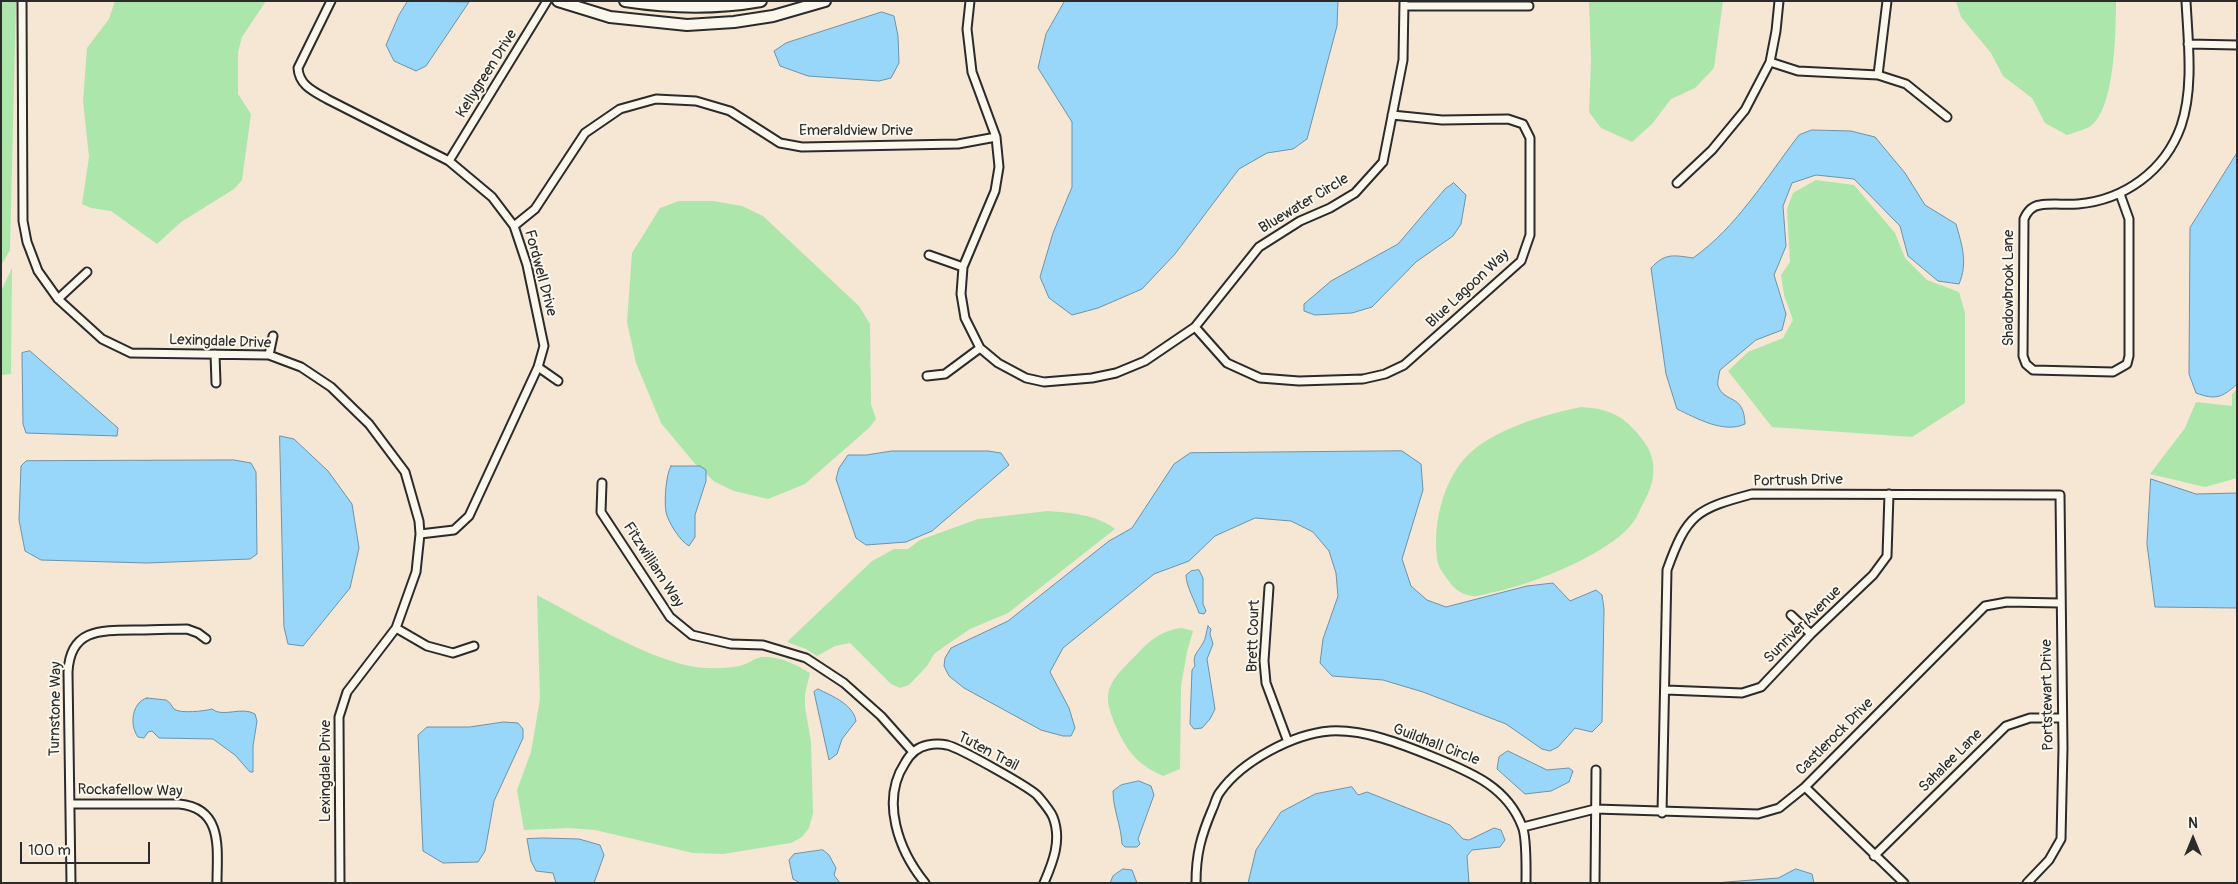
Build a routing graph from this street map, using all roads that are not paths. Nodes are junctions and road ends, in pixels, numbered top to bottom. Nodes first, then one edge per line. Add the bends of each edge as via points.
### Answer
1 (22, 1) edge
2 (331, 1) edge
3 (547, 1) edge
4 (558, 1) edge
5 (625, 1) edge
6 (761, 1) edge
7 (824, 1) edge
8 (970, 1) edge
9 (1779, 1) edge
10 (1887, 1) edge
11 (2186, 1) edge
12 (1405, 4) edge
13 (1529, 6) dead end
14 (2188, 44) junction
15 (2237, 45) edge
16 (1770, 62) junction
17 (1878, 75) junction
18 (1392, 115) junction
19 (1946, 116) dead end
20 (996, 136) junction
21 (450, 160) junction
22 (1678, 183) dead end
23 (2120, 194) junction
24 (514, 226) junction
25 (929, 255) dead end
26 (962, 267) junction
27 (87, 272) dead end
28 (58, 299) junction
29 (1195, 327) junction
30 (273, 336) dead end
31 (980, 348) junction
32 (215, 354) junction
33 (269, 355) junction
34 (538, 367) junction
35 (927, 376) dead end
36 (558, 381) dead end
37 (216, 383) dead end
38 (602, 483) dead end
39 (1889, 494) junction
40 (2060, 495) joint
41 (420, 534) junction
42 (1269, 587) dead end
43 (2060, 603) junction
44 (1791, 615) dead end
45 (396, 628) junction
46 (1811, 634) junction
47 (206, 639) dead end
48 (474, 646) dead end
49 (1666, 690) junction
50 (2062, 718) junction
51 (1288, 742) junction
52 (913, 752) junction
53 (1596, 770) dead end
54 (1805, 787) junction
55 (70, 804) junction
56 (1595, 810) junction
57 (1662, 813) junction
58 (1523, 827) junction
59 (1874, 856) junction
60 (71, 883) edge
61 (217, 883) edge
62 (340, 883) edge
63 (925, 883) edge
64 (1044, 883) edge
65 (1196, 883) edge
66 (1526, 883) edge
67 (1594, 883) edge
68 (1904, 883) edge
69 (2027, 883) edge

1 - 28 street, Lexingdale Drive via 23,221 38,271
2 - 21 street, Fordwell Drive via 298,68 299,78 327,100
3 - 21 street, Kellygreen Drive
4 - 7 street via 610,17 688,25 765,17
5 - 6 street via 694,7
8 - 20 street, Bluewater Circle via 967,30 972,72
9 - 16 street
10 - 17 street
11 - 14 street, Shadowbrook Lane
12 - 13 street
12 - 18 street, Bluewater Circle via 1403,60
14 - 15 street
14 - 23 street, Shadowbrook Lane via 2187,95 2174,142 2154,170
16 - 17 street via 1798,71
16 - 22 street via 1745,110 1712,150
17 - 19 street via 1906,84
18 - 29 street, Bluewater Circle via 1383,162 1355,193 1300,221 1259,247
18 - 29 street, Blue Lagoon Way via 1442,120 1508,119 1523,124 1530,138 1530,235 1521,261 1404,365 1363,379 1299,381 1260,378 1227,363
20 - 24 street, Emeraldview Drive via 958,144 802,147 780,143 730,111 696,101 656,99 620,109 585,132 535,208
20 - 26 street, Bluewater Circle via 999,167 995,191
21 - 24 street, Fordwell Drive via 492,198
23 - 23 street, Shadowbrook Lane via 2130,219 2127,364 2113,372 2033,370 2023,356 2022,230 2027,212 2039,205 2097,202
24 - 34 street, Fordwell Drive via 527,265 544,346
25 - 26 street
26 - 31 street, Bluewater Circle via 964,318
27 - 28 street
28 - 32 street, Lexingdale Drive via 102,339 131,353
29 - 31 street, Bluewater Circle via 1138,364 1116,372 1063,382 1026,378 998,363
30 - 33 street
31 - 35 street via 945,374
32 - 33 street, Lexingdale Drive
32 - 37 street
33 - 41 street, Lexingdale Drive via 301,366 331,387 369,424 405,472
34 - 36 street
34 - 41 street, Fordwell Drive via 469,516 454,530
38 - 52 street, Fitzwilliam Way via 601,512 670,617 692,634 731,644 763,645 806,658 844,683 881,716
39 - 40 street, Portrush Drive
39 - 46 street, Sunriver Avenue via 1887,556 1873,575
39 - 49 street, Portrush Drive via 1752,494 1715,504 1695,516 1678,539 1667,570
40 - 43 street, Portstewart Drive
41 - 45 street, Lexingdale Drive via 416,572
42 - 51 street, Brett Court via 1264,662 1266,683
43 - 50 street, Portstewart Drive
43 - 54 street, Castlerock Drive via 2008,602 1985,606
44 - 46 street
45 - 48 street via 427,646 452,653
45 - 62 street, Lexingdale Drive via 347,692 339,717
46 - 49 street, Sunriver Avenue via 1762,688 1742,693
47 - 55 street, Turnstone Way via 187,629 106,630 90,634 78,642 69,664
49 - 57 street, Portrush Drive
50 - 59 street, Sahalee Lane via 2030,718 2006,726
50 - 69 street, Portstewart Drive via 2061,839 2050,860
51 - 58 street, Guildhall Circle via 1330,731 1358,733 1400,744 1476,774 1504,796
51 - 65 street, Guildhall Circle via 1243,768 1219,793 1196,857
52 - 63 street via 899,772 892,799 896,832
52 - 64 street, Tuten Trail via 928,745 947,745 1036,795 1052,815 1056,830 1057,845
53 - 56 street
54 - 57 street, Castlerock Drive via 1779,808 1758,814
54 - 59 street
55 - 60 street, Turnstone Way
55 - 61 street, Rockafellow Way via 179,804 194,807 207,816 216,834
56 - 57 street, Castlerock Drive
56 - 58 street
56 - 67 street
58 - 66 street, Guildhall Circle
59 - 68 street

